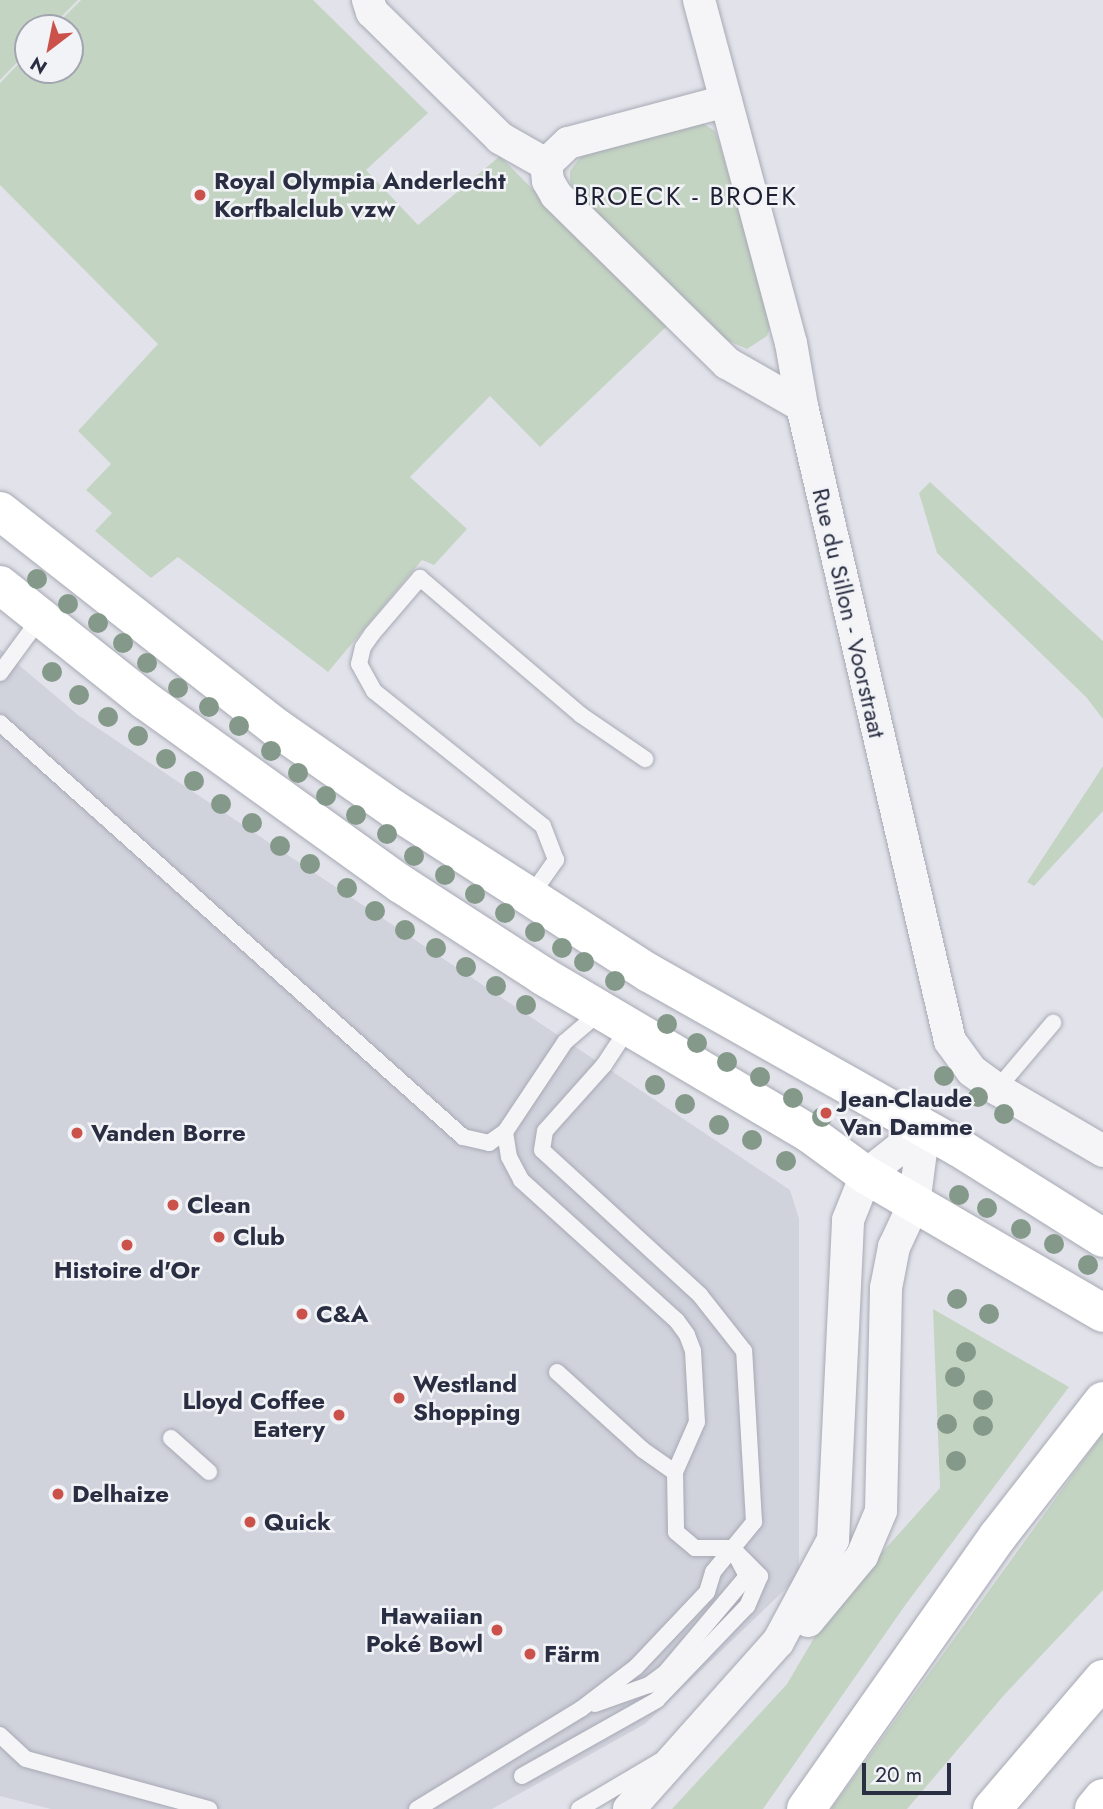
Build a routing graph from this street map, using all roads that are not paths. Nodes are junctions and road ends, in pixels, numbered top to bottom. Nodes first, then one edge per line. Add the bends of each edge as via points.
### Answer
1 (369, 0) edge
2 (699, 0) edge
3 (726, 101) junction
4 (546, 164) junction
5 (802, 406) junction
6 (0, 511) edge
7 (0, 584) edge
8 (41, 617) junction
9 (0, 673) edge
10 (1, 722) edge
11 (645, 759) dead end
12 (529, 898) junction
13 (615, 1019) junction
14 (1053, 1023) dead end
15 (997, 1089) junction
16 (924, 1129) junction
17 (505, 1132) junction
18 (1103, 1151) edge
19 (866, 1175) junction
20 (914, 1204) junction
21 (1086, 1218) edge
22 (1103, 1238) edge
23 (1103, 1312) edge
24 (557, 1372) dead end
25 (1103, 1401) edge
26 (171, 1438) dead end
27 (209, 1472) dead end
28 (675, 1472) junction
29 (732, 1548) junction
30 (778, 1642) junction
31 (1103, 1679) edge
32 (582, 1709) junction
33 (0, 1735) edge
34 (684, 1749) junction
35 (522, 1776) dead end
36 (1103, 1798) edge
37 (209, 1809) edge
38 (417, 1809) edge
39 (579, 1809) edge
40 (629, 1809) edge
41 (806, 1809) edge
42 (992, 1809) edge
43 (1094, 1809) edge

1 - 4 street via 372,12 500,138
2 - 3 street, Rue du Sillon - Voorstraat
3 - 4 street via 568,143
3 - 5 street, Rue du Sillon - Voorstraat via 791,343
4 - 5 street via 556,195 727,363
5 - 15 street, Rue du Sillon - Voorstraat via 940,1005 956,1051 972,1071
6 - 12 main road via 277,728
7 - 8 main road
8 - 9 lane
8 - 13 main road via 146,701 390,876
10 - 17 lane via 463,1137 489,1143
11 - 12 lane via 580,715 420,578 372,634 359,664 374,691 543,826 556,860
12 - 16 main road via 766,1043
13 - 17 lane via 565,1042
13 - 19 main road via 810,1134
13 - 29 lane via 604,1065 545,1132 542,1150 700,1296 744,1351 754,1522
14 - 15 lane
15 - 18 street, Rue du Sillon - Voorstraat
16 - 19 street
16 - 20 street
16 - 21 main road
17 - 28 lane via 509,1157 521,1180 687,1335 693,1351 697,1422
19 - 20 main road
19 - 30 street via 849,1220 833,1540
20 - 23 main road
20 - 30 street via 894,1247 886,1288 881,1511 875,1532 862,1556 804,1626
21 - 22 main road
24 - 28 lane via 643,1450
25 - 41 main road via 998,1536
26 - 27 lane
28 - 29 lane via 676,1532 695,1548
29 - 32 lane via 713,1572 707,1592 649,1655
29 - 32 lane via 747,1576 666,1672 649,1685
29 - 35 lane via 760,1576 747,1606 705,1652 657,1700
30 - 34 street
31 - 42 main road
32 - 38 lane
33 - 37 lane via 26,1759
34 - 39 lane
34 - 40 street
36 - 43 main road

